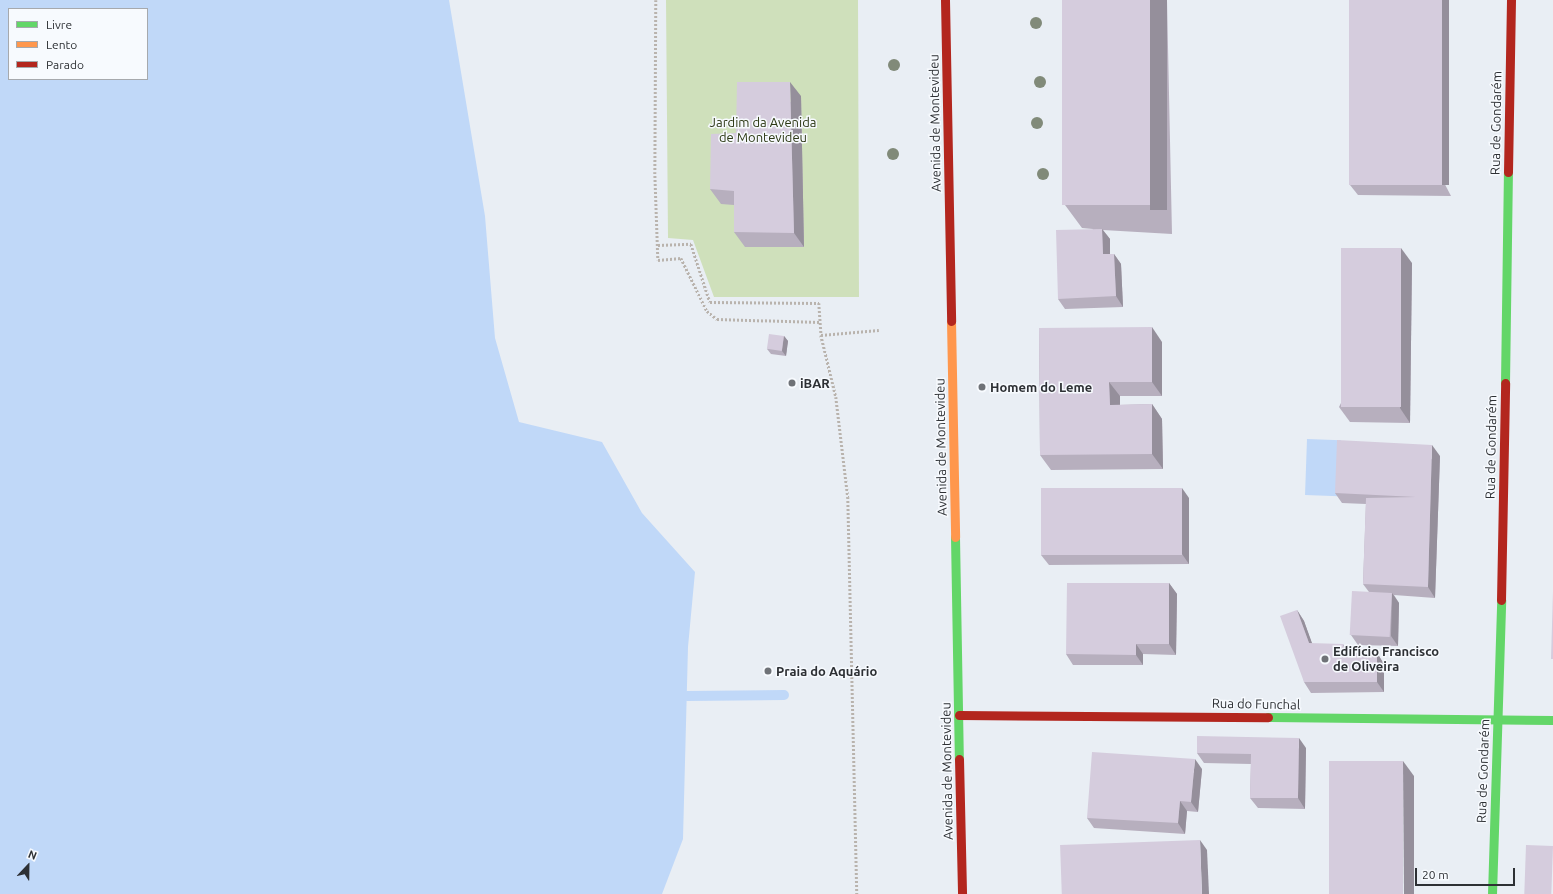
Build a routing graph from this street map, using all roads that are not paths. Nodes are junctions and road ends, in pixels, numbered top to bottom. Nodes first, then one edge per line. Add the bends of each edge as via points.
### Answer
1 (945, 0) edge
2 (1511, 0) edge
3 (958, 715) junction
4 (1498, 719) junction
5 (1553, 720) edge
6 (962, 894) edge
7 (1492, 894) edge

1 - 3 street, Avenida de Montevideu
2 - 4 street, Rua de Gondarém
3 - 4 street, Rua do Funchal
3 - 6 street, Avenida de Montevideu
4 - 5 street, Rua do Funchal
4 - 7 street, Rua de Gondarém

